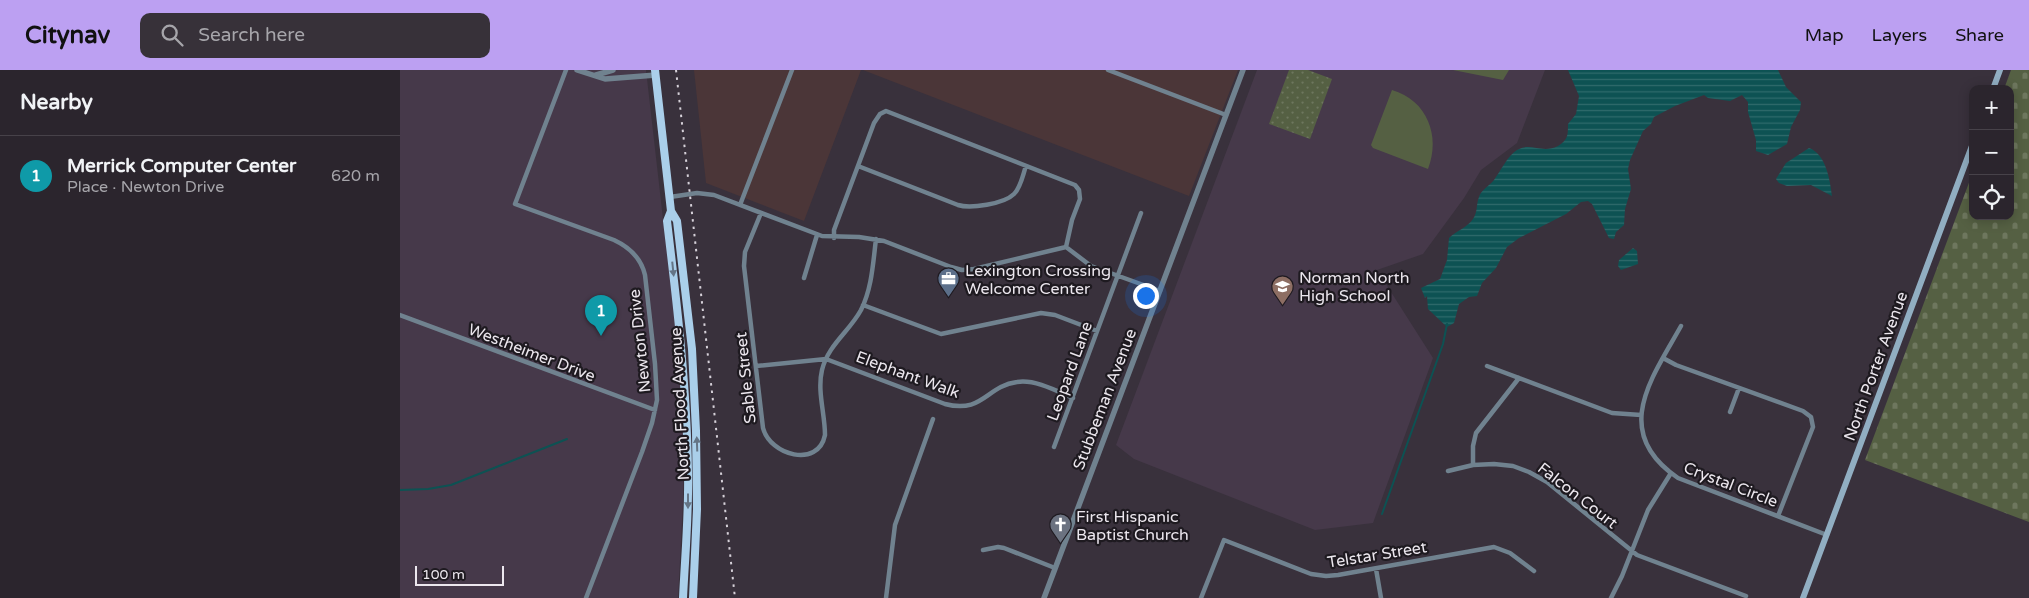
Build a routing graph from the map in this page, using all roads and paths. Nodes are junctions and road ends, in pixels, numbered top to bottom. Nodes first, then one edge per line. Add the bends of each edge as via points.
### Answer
1 (566, 70) edge
2 (577, 70) edge
3 (613, 70) edge
4 (792, 70) edge
5 (1108, 70) edge
6 (1243, 70) edge
7 (2000, 70) edge
8 (656, 73) edge
9 (595, 75) junction
10 (1994, 85) edge
11 (1226, 115) junction
12 (1969, 154) edge
13 (858, 166) junction
14 (1026, 166) junction
15 (670, 197) junction
16 (740, 205) junction
17 (671, 211) junction
18 (760, 213) junction
19 (1141, 213) dead end
20 (817, 234) junction
21 (834, 238) junction
22 (876, 239) junction
23 (1066, 247) junction
24 (1118, 276) junction
25 (804, 278) dead end
26 (1160, 291) junction
27 (863, 304) junction
28 (400, 315) edge
29 (1681, 326) dead end
30 (1097, 331) junction
31 (1663, 358) junction
32 (826, 359) junction
33 (756, 366) junction
34 (1486, 366) dead end
35 (1519, 378) junction
36 (1739, 388) junction
37 (1073, 398) junction
38 (655, 410) junction
39 (1730, 412) dead end
40 (1641, 415) junction
41 (933, 419) dead end
42 (1054, 447) dead end
43 (1474, 465) junction
44 (1448, 471) dead end
45 (1671, 473) junction
46 (1778, 516) junction
47 (1827, 535) junction
48 (983, 550) dead end
49 (1632, 552) junction
50 (1055, 568) junction
51 (1376, 569) junction
52 (1534, 571) dead end
53 (1746, 596) dead end
54 (586, 598) edge
55 (683, 598) edge
56 (693, 598) edge
57 (886, 598) edge
58 (1044, 598) edge
59 (1201, 598) edge
60 (1381, 598) edge
61 (1611, 598) edge
62 (1803, 598) edge

1 - 38 street, Newton Drive via 515,204 614,240 638,258 645,275 655,364
2 - 9 street
3 - 9 street
4 - 16 street
5 - 11 street
6 - 11 street, Stubbeman Avenue
7 - 10 main road
8 - 9 street via 605,79
8 - 15 main road, North Flood Avenue
11 - 26 street, Stubbeman Avenue
12 - 47 main road, North Porter Avenue
13 - 14 street via 971,208 1013,195
13 - 14 street via 876,119 882,112 891,112
13 - 21 street via 834,230
14 - 23 street via 1072,183 1079,190 1080,199
15 - 16 street via 708,194
15 - 17 main road, North Flood Avenue
16 - 18 street
17 -> 55 main road, North Flood Avenue via 667,221 682,350 688,470
56 -> 17 main road, North Flood Avenue via 697,470 695,392 677,221
18 - 20 street
18 - 33 street, Sable Street via 745,252 744,266
19 - 24 street, Leopard Lane
20 - 21 street
20 - 25 street
21 - 22 street
22 - 23 street via 962,270
22 - 27 street, Sable Street via 873,270
23 - 24 street via 1085,262
24 - 26 street
24 - 30 street, Leopard Lane
26 - 50 street, Stubbeman Avenue
27 - 30 street via 941,334 1041,313
27 - 32 street, Sable Street
28 - 38 street, Westheimer Drive
29 - 31 street, Crystal Circle
30 - 37 street, Leopard Lane
31 - 36 street
31 - 40 street, Crystal Circle via 1647,388
32 - 33 street, Elephant Walk
32 - 33 street, Sable Street via 821,377 824,439 817,451 802,455 777,448 766,438
32 - 37 street, Elephant Walk via 958,407 975,404 1005,385 1019,381 1035,383
34 - 35 street
35 - 40 street via 1612,413
35 - 43 street via 1476,433
36 - 39 street
36 - 46 street via 1812,417 1813,427
37 - 42 street, Leopard Lane
38 - 54 street, Newton Drive
40 - 45 street, Crystal Circle via 1647,445
41 - 57 street via 895,525
43 - 44 street, Falcon Court
43 - 49 street, Falcon Court via 1512,466 1537,476
45 - 46 street, Crystal Circle
45 - 49 street via 1648,510
46 - 47 street, Crystal Circle
47 - 62 main road, North Porter Avenue
48 - 50 street via 1004,548
49 - 53 street, Falcon Court
49 - 61 street
50 - 58 street, Stubbeman Avenue
51 - 52 street, Telstar Street via 1494,548 1510,553
51 - 59 street, Telstar Street via 1316,575 1224,540
51 - 60 street

